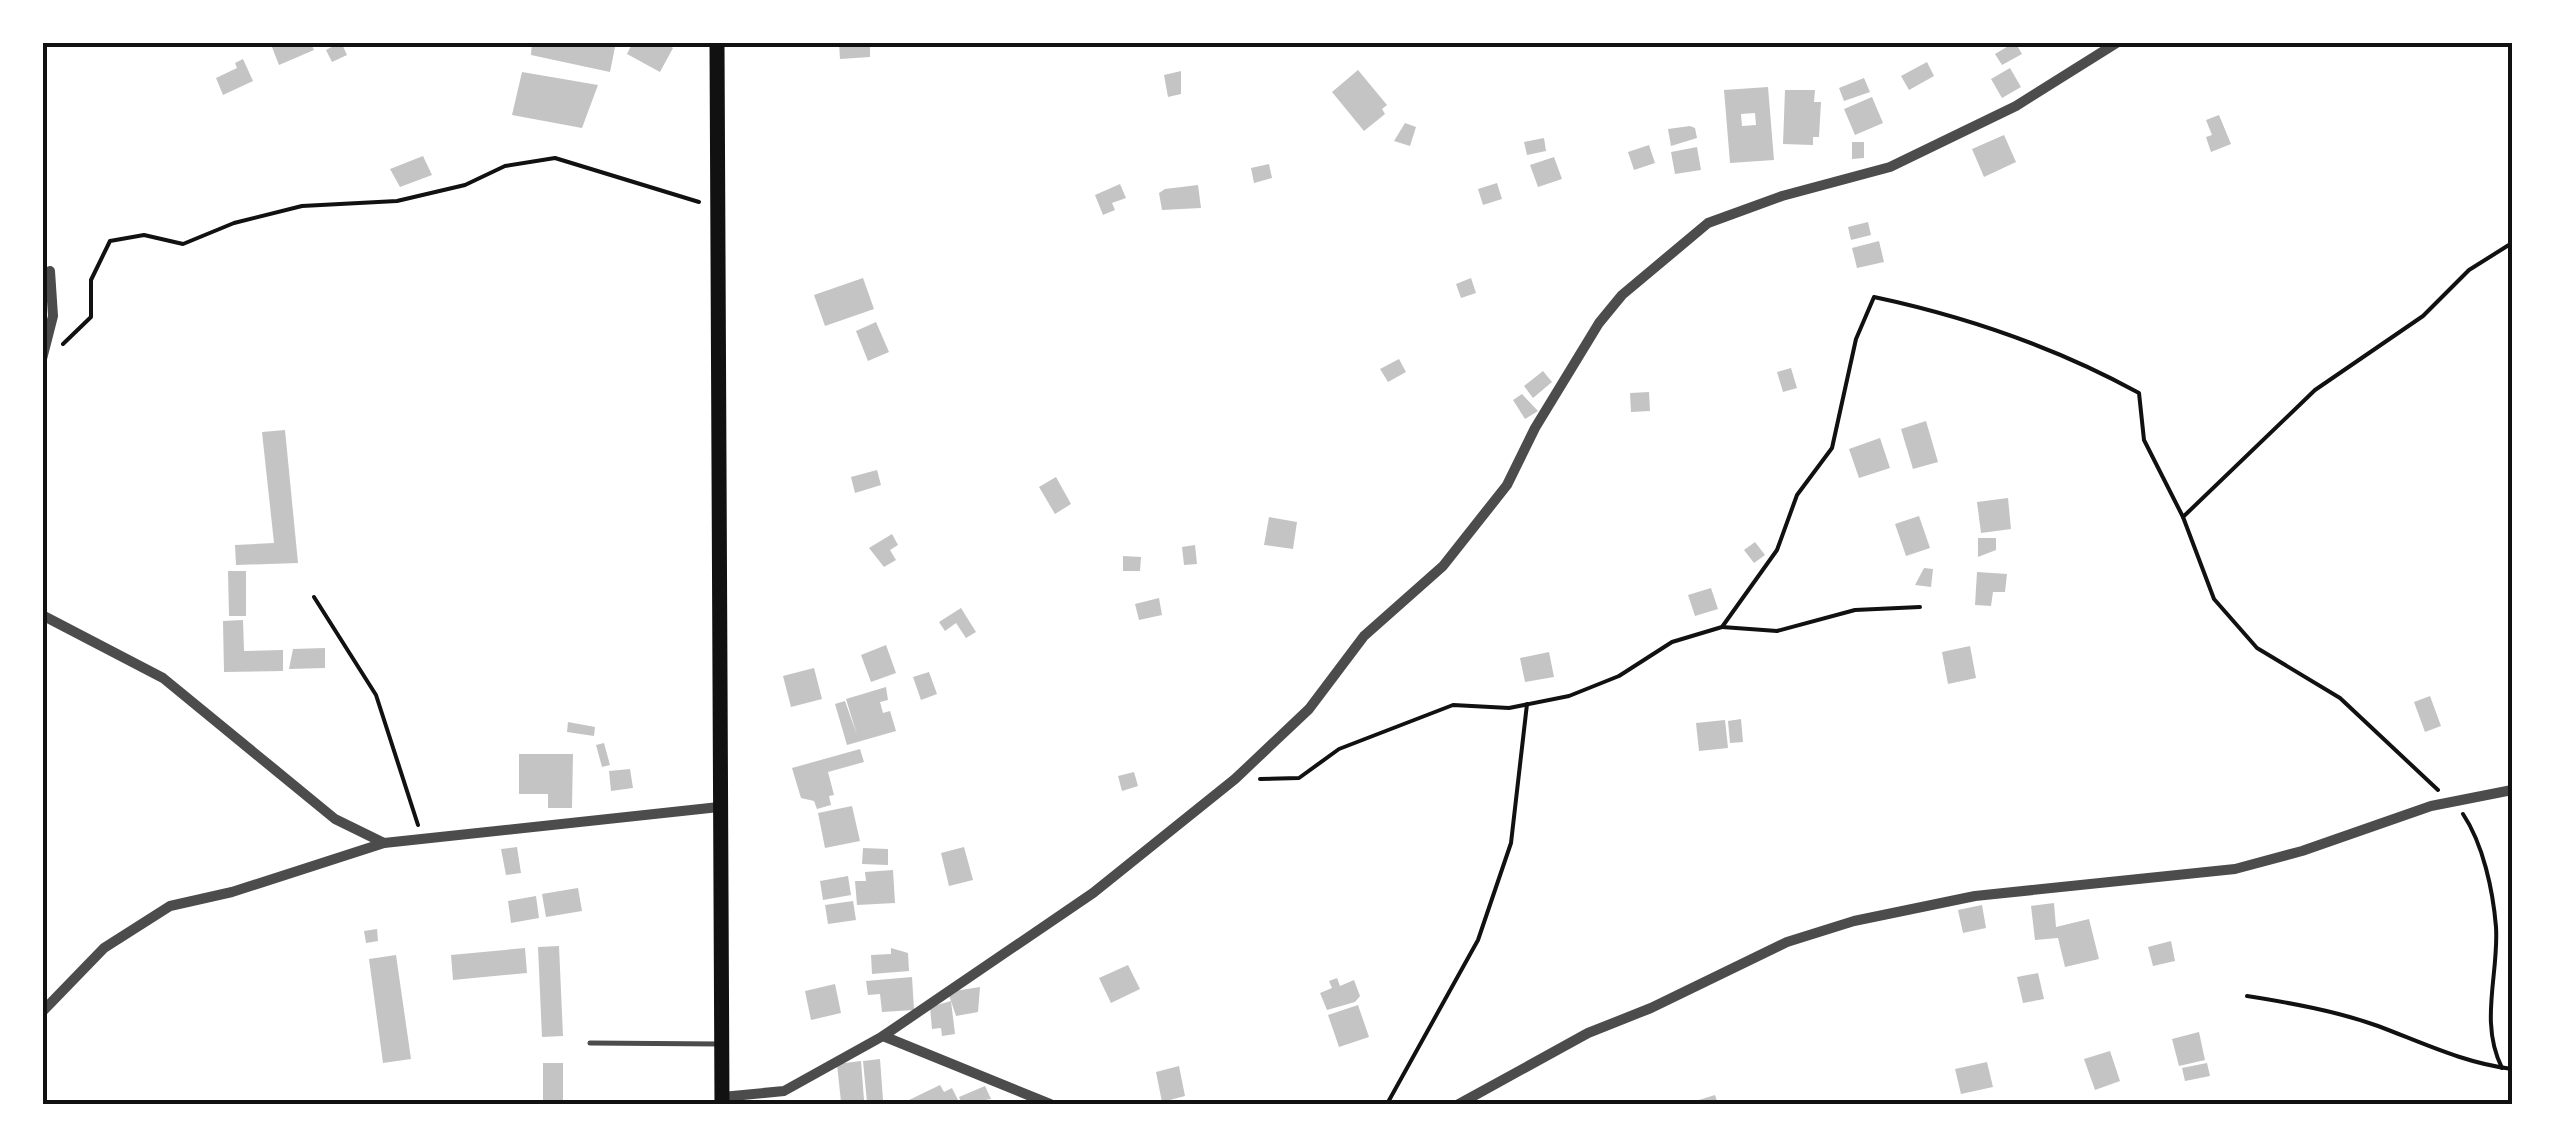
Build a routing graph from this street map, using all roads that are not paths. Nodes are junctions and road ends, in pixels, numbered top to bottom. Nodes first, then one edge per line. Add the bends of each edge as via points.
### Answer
1 (717, 42) edge
2 (2118, 42) edge
3 (50, 271) dead end
4 (42, 359) edge
5 (42, 615) edge
6 (2512, 790) edge
7 (719, 806) junction
8 (384, 844) junction
9 (42, 1012) edge
10 (883, 1036) junction
11 (590, 1043) dead end
12 (722, 1044) junction
13 (722, 1101) edge
14 (1050, 1104) edge
15 (1459, 1104) edge

1 - 7 highway
2 - 10 street via 2016,106 1890,167 1708,223 1622,295 1535,428 1507,485 1443,566 1364,636 1309,708 1235,779 1094,893
3 - 4 street via 53,316
5 - 8 street via 163,678 335,818
6 - 15 street via 2454,800 2235,869 1976,896 1854,921 1786,942 1588,1032
7 - 8 street
7 - 12 highway
8 - 9 street via 170,906 104,948
10 - 13 street via 784,1091
10 - 14 street
11 - 12 lane
12 - 13 highway

